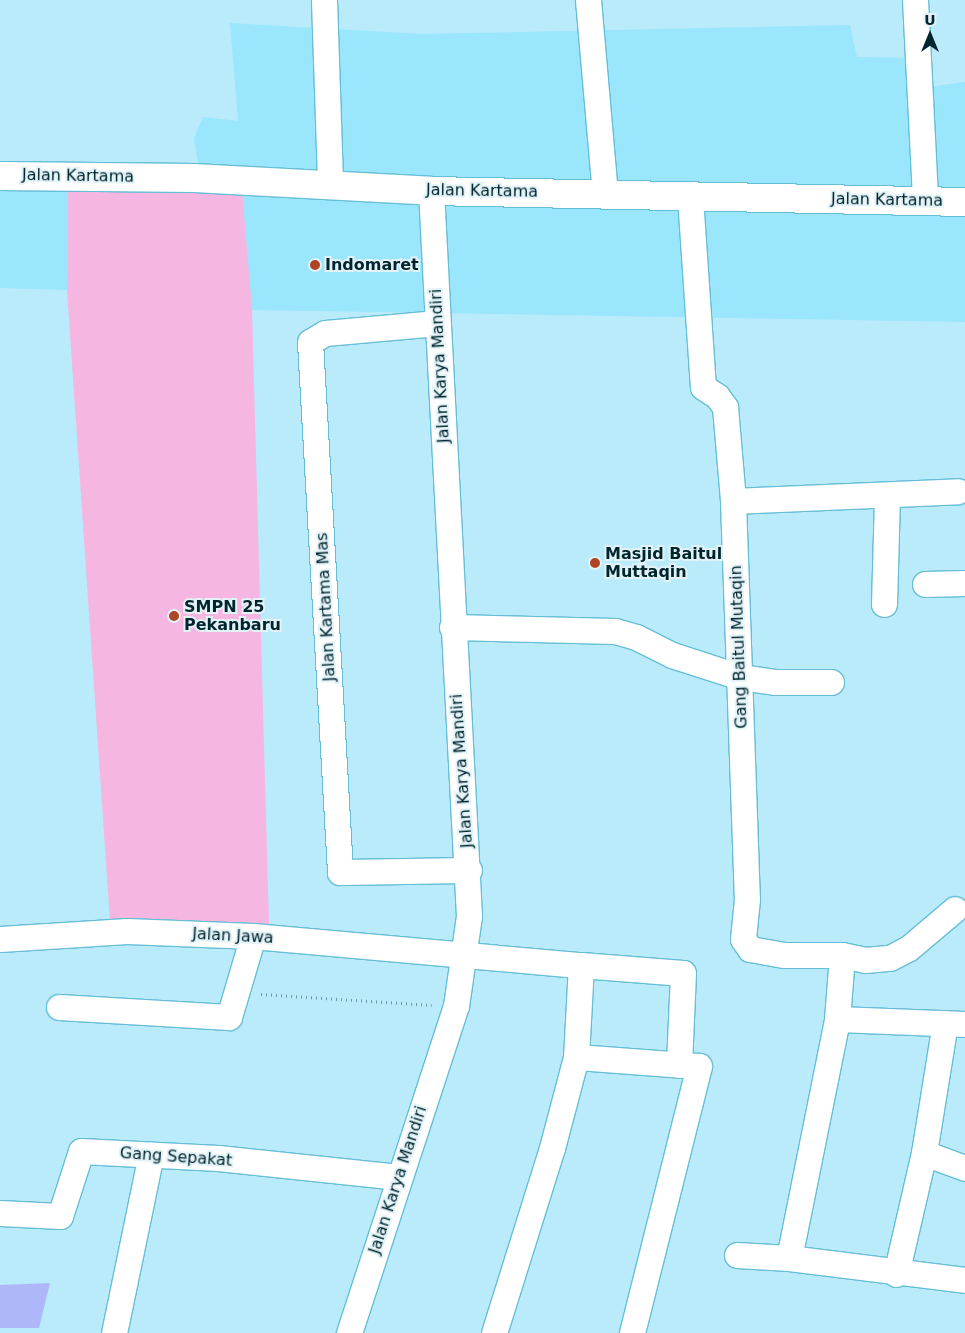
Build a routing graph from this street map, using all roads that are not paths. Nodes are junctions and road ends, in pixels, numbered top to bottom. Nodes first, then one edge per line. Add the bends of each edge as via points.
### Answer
1 (324, 0) edge
2 (588, 0) edge
3 (915, 0) edge
4 (0, 176) edge
5 (330, 184) junction
6 (431, 191) junction
7 (605, 194) junction
8 (690, 197) junction
9 (925, 200) junction
10 (965, 202) edge
11 (438, 323) junction
12 (958, 490) dead end
13 (887, 495) junction
14 (733, 501) junction
15 (965, 582) edge
16 (925, 584) dead end
17 (884, 604) dead end
18 (452, 627) junction
19 (740, 677) junction
20 (831, 682) dead end
21 (469, 870) junction
22 (955, 908) dead end
23 (253, 936) junction
24 (0, 939) edge
25 (466, 953) junction
26 (842, 955) junction
27 (581, 965) junction
28 (59, 1007) dead end
29 (837, 1019) junction
30 (955, 1024) edge
31 (576, 1058) junction
32 (679, 1065) junction
33 (924, 1153) junction
34 (151, 1155) junction
35 (965, 1168) edge
36 (399, 1177) junction
37 (0, 1213) edge
38 (737, 1255) dead end
39 (789, 1258) junction
40 (896, 1274) junction
41 (965, 1280) edge
42 (114, 1333) edge
43 (349, 1333) edge
44 (494, 1333) edge
45 (632, 1333) edge

1 - 5 street
2 - 7 street
3 - 9 street
4 - 5 main road, Jalan Kartama via 194,178
5 - 6 main road, Jalan Kartama
6 - 7 main road, Jalan Kartama
6 - 11 street, Jalan Karya Mandiri
7 - 8 main road, Jalan Kartama
8 - 9 main road, Jalan Kartama
8 - 14 street, Gang Baitul Mutaqin via 703,387 725,407
9 - 10 main road, Jalan Kartama
11 - 18 street, Jalan Karya Mandiri
11 - 21 street, Jalan Kartama Mas via 325,334 310,342 340,872
12 - 13 street
13 - 14 street
13 - 17 street
14 - 19 street, Gang Baitul Mutaqin
15 - 16 street
18 - 19 street via 615,631 636,637 672,655
18 - 21 street, Jalan Karya Mandiri
19 - 20 street via 775,682
19 - 26 street, Gang Baitul Mutaqin via 747,899 743,939 750,949 784,955
21 - 25 street, Jalan Karya Mandiri
22 - 26 street, Gang Baitul Mutaqin via 908,948 890,958 865,960
23 - 24 street, Jalan Jawa via 127,931
23 - 25 street, Jalan Jawa
23 - 28 street via 229,1017
25 - 27 street, Jalan Jawa
25 - 36 street, Jalan Karya Mandiri via 456,1006
26 - 29 street
27 - 31 street
27 - 32 street, Jalan Jawa via 683,974
29 - 30 street
29 - 39 street
30 - 33 street
31 - 32 street
31 - 44 street via 552,1148
32 - 45 street via 699,1066
33 - 35 street
33 - 40 street
34 - 36 street, Gang Sepakat
34 - 37 street, Gang Sepakat via 81,1151 60,1216
34 - 42 street
36 - 43 street, Jalan Karya Mandiri
38 - 39 street
39 - 40 street
40 - 41 street

